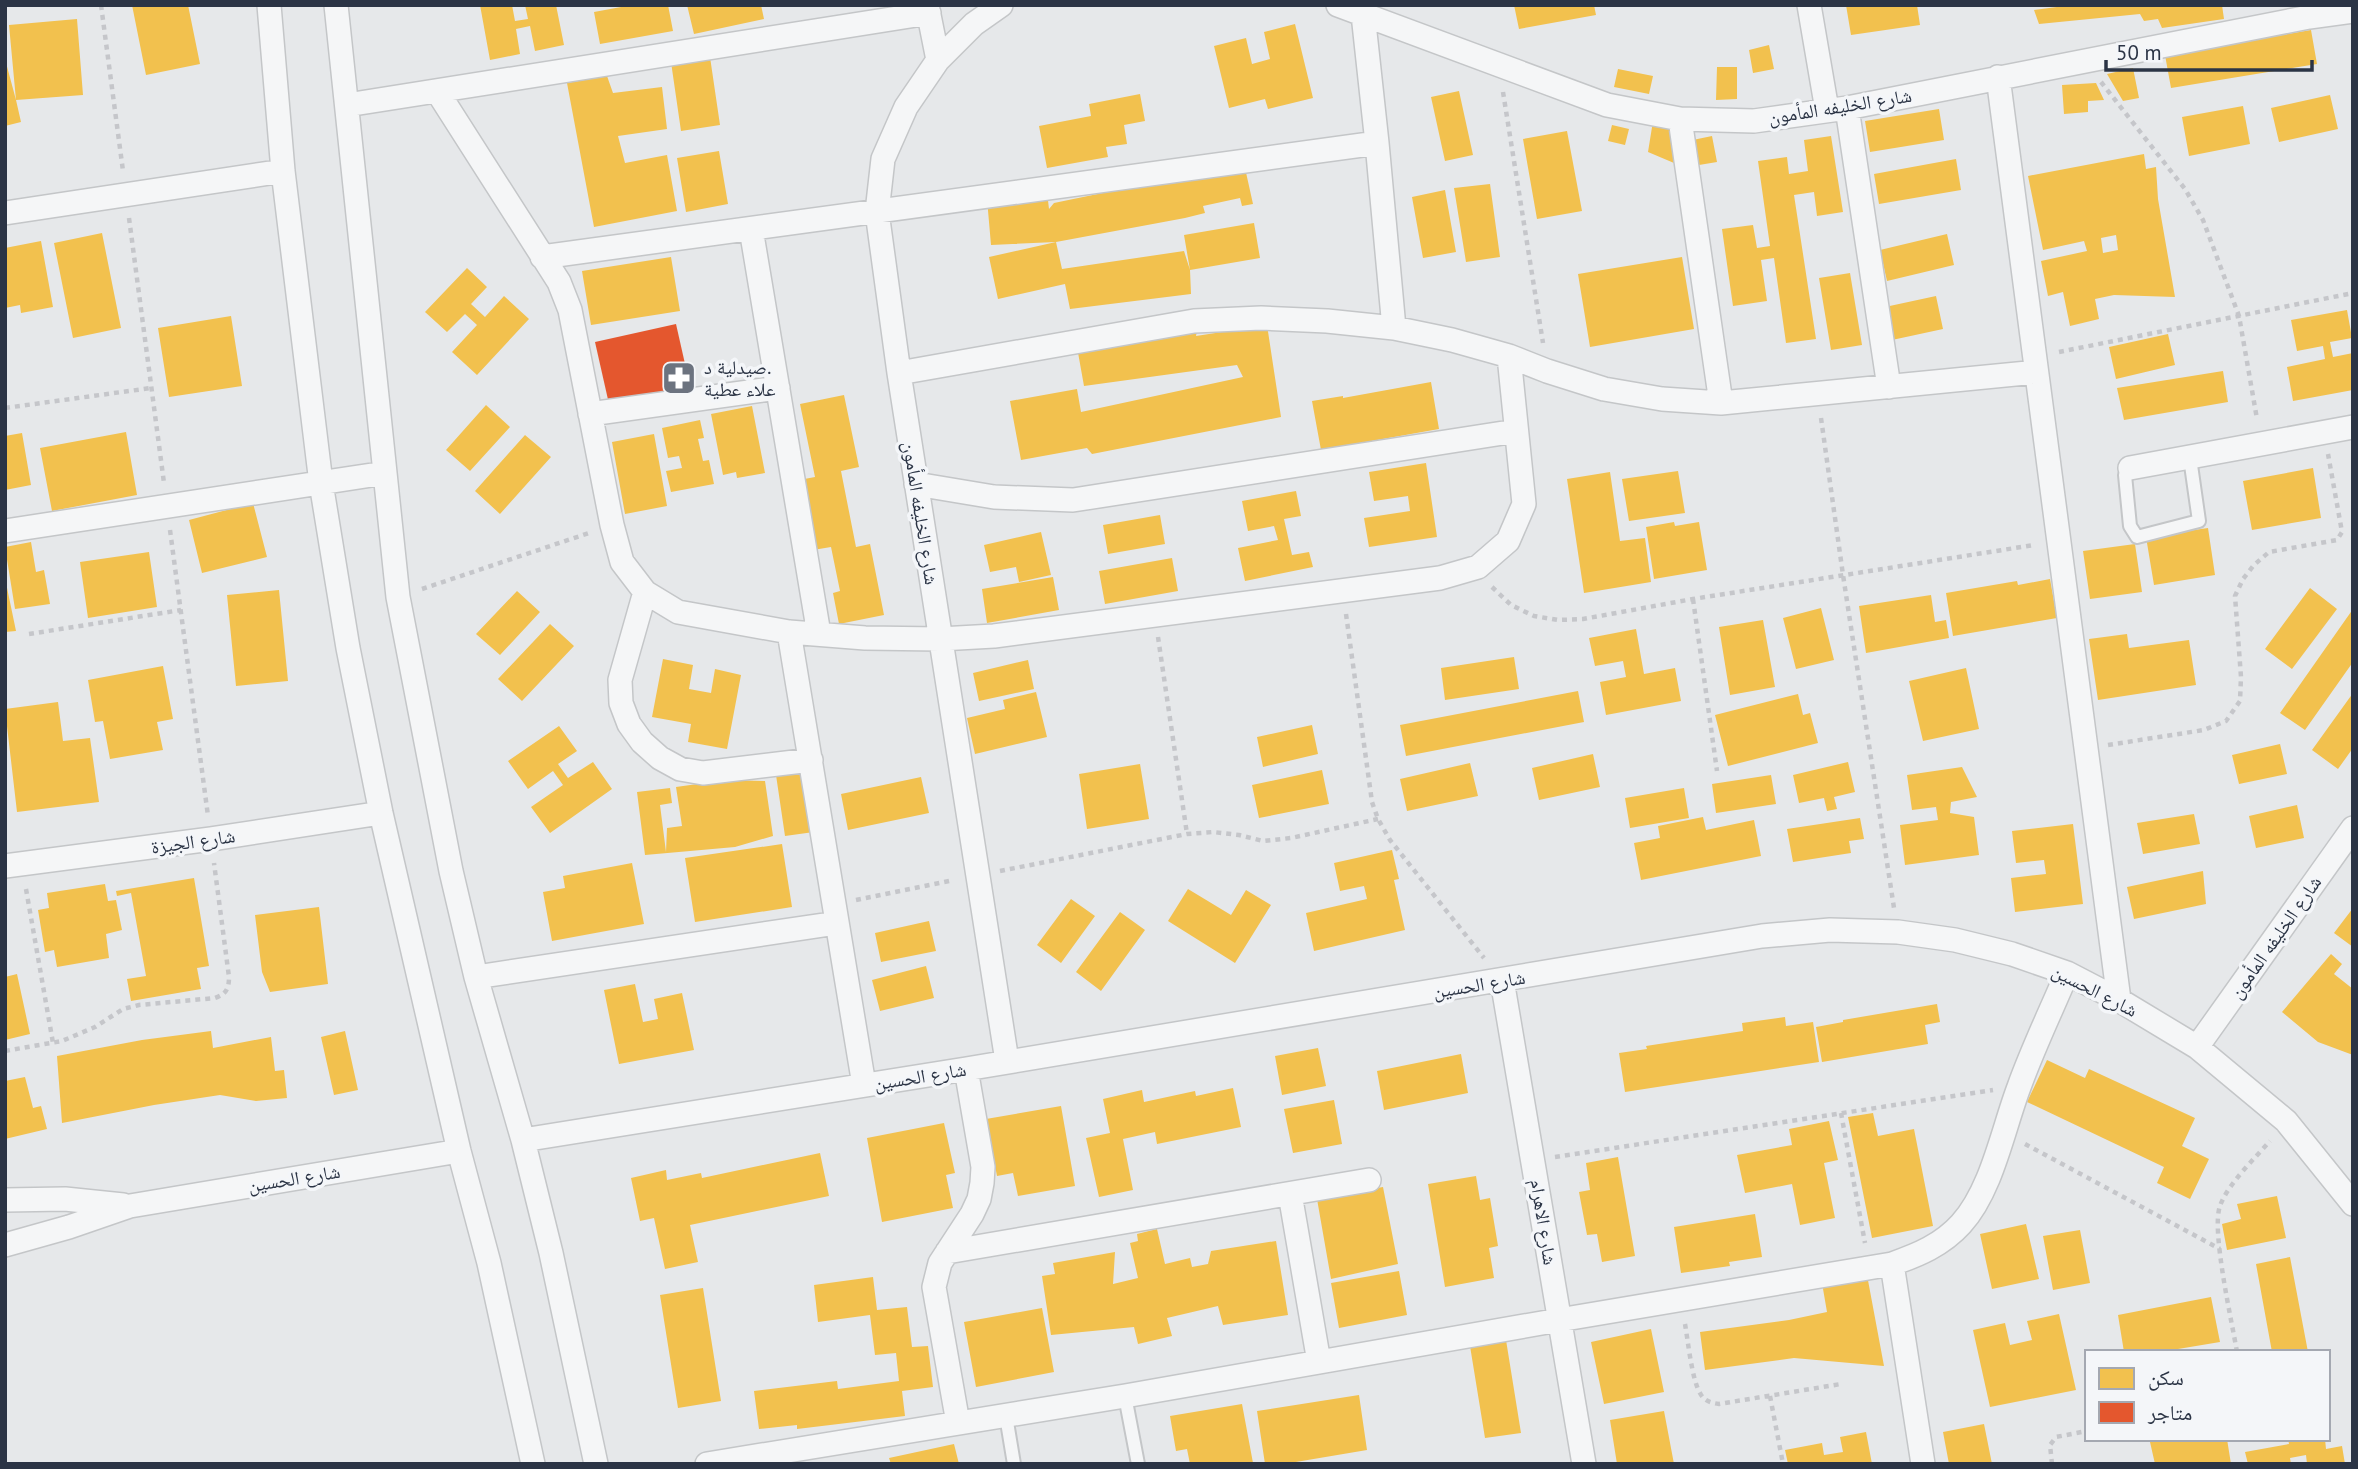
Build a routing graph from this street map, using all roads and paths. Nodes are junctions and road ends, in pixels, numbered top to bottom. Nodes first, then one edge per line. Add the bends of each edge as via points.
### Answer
1 (101, 5) edge
2 (269, 5) edge
3 (336, 5) edge
4 (1001, 5) edge
5 (1338, 5) edge
6 (1809, 5) edge
7 (928, 9) edge
8 (1363, 11) edge
9 (2308, 11) edge
10 (2353, 11) edge
11 (938, 60) junction
12 (2085, 61) junction
13 (1499, 65) junction
14 (1998, 77) junction
15 (437, 91) junction
16 (347, 105) junction
17 (1837, 109) junction
18 (1680, 119) junction
19 (1377, 143) junction
20 (283, 171) junction
21 (126, 195) junction
22 (877, 212) junction
23 (5, 213) edge
24 (751, 229) junction
25 (542, 257) junction
26 (2353, 293) edge
27 (2239, 316) junction
28 (1394, 328) junction
29 (1509, 356) junction
30 (2035, 365) junction
31 (1547, 372) junction
32 (898, 373) junction
33 (1889, 387) junction
34 (151, 388) junction
35 (778, 388) junction
36 (1817, 393) junction
37 (1721, 403) junction
38 (5, 408) edge
39 (590, 414) junction
40 (2353, 427) edge
41 (1516, 431) junction
42 (2324, 432) junction
43 (2261, 444) junction
44 (2190, 458) junction
45 (2130, 468) joint
46 (385, 473) junction
47 (321, 483) junction
48 (916, 484) junction
49 (167, 506) junction
50 (612, 525) junction
51 (5, 531) edge
52 (2059, 541) junction
53 (1478, 567) junction
54 (1843, 575) junction
55 (645, 592) junction
56 (1343, 592) junction
57 (398, 597) junction
58 (1693, 599) junction
59 (181, 610) junction
60 (1155, 615) junction
61 (789, 632) junction
62 (29, 634) dead end
63 (819, 634) junction
64 (940, 639) junction
65 (2087, 748) junction
66 (811, 760) junction
67 (1717, 771) dead end
68 (381, 813) junction
69 (1378, 819) junction
70 (2353, 828) edge
71 (1187, 834) junction
72 (211, 839) junction
73 (14, 865) edge
74 (978, 875) junction
75 (836, 914) junction
76 (1898, 932) junction
77 (2067, 973) junction
78 (476, 977) junction
79 (1502, 981) junction
80 (2119, 1000) junction
81 (53, 1043) junction
82 (2197, 1047) junction
83 (5, 1051) edge
84 (1007, 1061) junction
85 (965, 1069) junction
86 (864, 1085) junction
87 (2019, 1086) junction
88 (1841, 1113) junction
89 (2286, 1121) junction
90 (2003, 1132) junction
91 (523, 1140) junction
92 (459, 1151) junction
93 (1534, 1161) junction
94 (1368, 1180) dead end
95 (1290, 1194) junction
96 (5, 1200) edge
97 (2353, 1204) edge
98 (130, 1206) junction
99 (5, 1245) edge
100 (2220, 1249) junction
101 (947, 1252) junction
102 (1881, 1266) junction
103 (1680, 1299) junction
104 (1559, 1320) junction
105 (2236, 1350) edge
106 (1319, 1362) junction
107 (1841, 1384) dead end
108 (1125, 1396) junction
109 (1770, 1396) junction
110 (1006, 1416) junction
111 (958, 1423) junction
112 (2085, 1431) edge
113 (533, 1464) edge
114 (596, 1464) edge
115 (707, 1464) edge
116 (1014, 1464) edge
117 (1138, 1464) edge
118 (1584, 1464) edge
119 (1783, 1464) edge
120 (1923, 1464) edge
121 (2052, 1464) edge

1 - 21 path
2 - 20 street
3 - 16 street
4 - 11 street, شارع الخليفه المأمون
5 - 8 street, شارع الخليفه المأمون
6 - 17 street
7 - 11 street
7 - 15 street
8 - 13 street, شارع الخليفه المأمون
8 - 19 street
9 - 10 street, شارع الخليفه المأمون
9 - 12 street, شارع الخليفه المأمون
11 - 22 street, شارع الخليفه المأمون via 906,107 883,159
12 - 14 street, شارع الخليفه المأمون
12 - 27 path via 2185,188 2203,220
13 - 18 street, شارع الخليفه المأمون via 1607,105
13 - 31 path
14 - 17 street, شارع الخليفه المأمون
14 - 30 street
15 - 16 street
15 - 25 street
16 - 46 street
17 - 18 street, شارع الخليفه المأمون via 1754,121
17 - 33 street
18 - 37 street
19 - 22 street
19 - 28 street
20 - 21 street
20 - 47 street
21 - 23 street
21 - 34 path
22 - 24 street
22 - 32 street, شارع الخليفه المأمون
24 - 25 street
24 - 35 street
25 - 39 street via 570,310
26 - 27 path
27 - 30 path
27 - 43 path
28 - 29 street
28 - 32 street via 1328,320 1194,321
29 - 31 street
29 - 41 street
30 - 33 street
30 - 52 street
31 - 37 street via 1662,399
32 - 48 street, شارع الخليفه المأمون
33 - 36 street
34 - 38 path
34 - 49 path
35 - 39 street
35 - 63 street
36 - 37 street
36 - 54 path
39 - 50 street
40 - 42 street
41 - 48 street via 1073,500 994,497
41 - 53 street via 1524,504 1508,541
42 - 43 street
42 - 65 path via 2342,532 2337,540 2269,552 2243,579 2235,596 2240,701 2226,721 2204,730
43 - 44 street
44 - 45 street
44 - 45 lane via 2199,521 2137,537 2130,526 2124,475
46 - 47 street
46 - 57 street
47 - 49 street
47 - 68 street
48 - 64 street, شارع الخليفه المأمون
49 - 51 street
49 - 59 path
50 - 55 street via 622,562
50 - 57 path
52 - 54 path
52 - 65 street
53 - 56 street via 1440,578
53 - 58 path via 1511,605 1558,620
54 - 58 path
54 - 76 path
55 - 61 street via 678,612
55 - 66 street via 620,680 621,703 642,742 680,769 703,773
56 - 60 street
56 - 69 path
57 - 78 street
58 - 67 path
59 - 62 path
59 - 72 path
60 - 64 street
60 - 71 path
61 - 63 street
61 - 66 street
63 - 64 street
64 - 74 street, شارع الخليفه المأمون
65 - 80 street
66 - 75 street
68 - 72 street, شارع الجيزة
68 - 92 street
69 - 71 path via 1263,841 1213,832
69 - 79 path via 1404,859
70 - 82 street, شارع الخليفه المأمون
71 - 74 path
72 - 73 street, شارع الجيزة
72 - 81 path via 229,977 224,995 123,1009 79,1035
73 - 81 path
74 - 75 path
74 - 84 street, شارع الخليفه المأمون
75 - 78 street
75 - 86 street
76 - 77 street, شارع الحسين via 1955,940
76 - 79 street, شارع الحسين via 1830,930 1762,936
77 - 80 street, شارع الحسين
77 - 87 street
78 - 91 street
79 - 84 street, شارع الحسين
79 - 93 street, شارع الاهرام
80 - 82 street, شارع الحسين
81 - 83 path
82 - 89 street, شارع الحسين
84 - 85 street, شارع الحسين
85 - 86 street, شارع الحسين
85 - 101 street via 982,1183 972,1214
86 - 91 street, شارع الحسين
87 - 88 path
87 - 90 street
88 - 93 path
88 - 102 path
89 - 97 street, شارع الحسين
89 - 100 path via 2220,1205 2216,1228
90 - 100 path
90 - 102 street via 1977,1201 1962,1224 1918,1255
91 - 114 street
92 - 98 street, شارع الحسين
92 - 113 street
93 - 104 street, شارع الاهرام
94 - 95 street
95 - 101 street
95 - 106 street
96 - 98 street, شارع الحسين via 65,1199
98 - 99 street, شارع الحسين
100 - 105 path
101 - 111 street via 934,1287
102 - 103 street
102 - 120 street
103 - 104 street
103 - 109 path via 1700,1394 1719,1404
104 - 106 street
104 - 118 street, شارع الاهرام
106 - 108 street
107 - 109 path
108 - 110 street
108 - 117 lane
109 - 119 path
110 - 111 street
110 - 116 lane
111 - 115 street
112 - 121 path via 2056,1437 2050,1445

